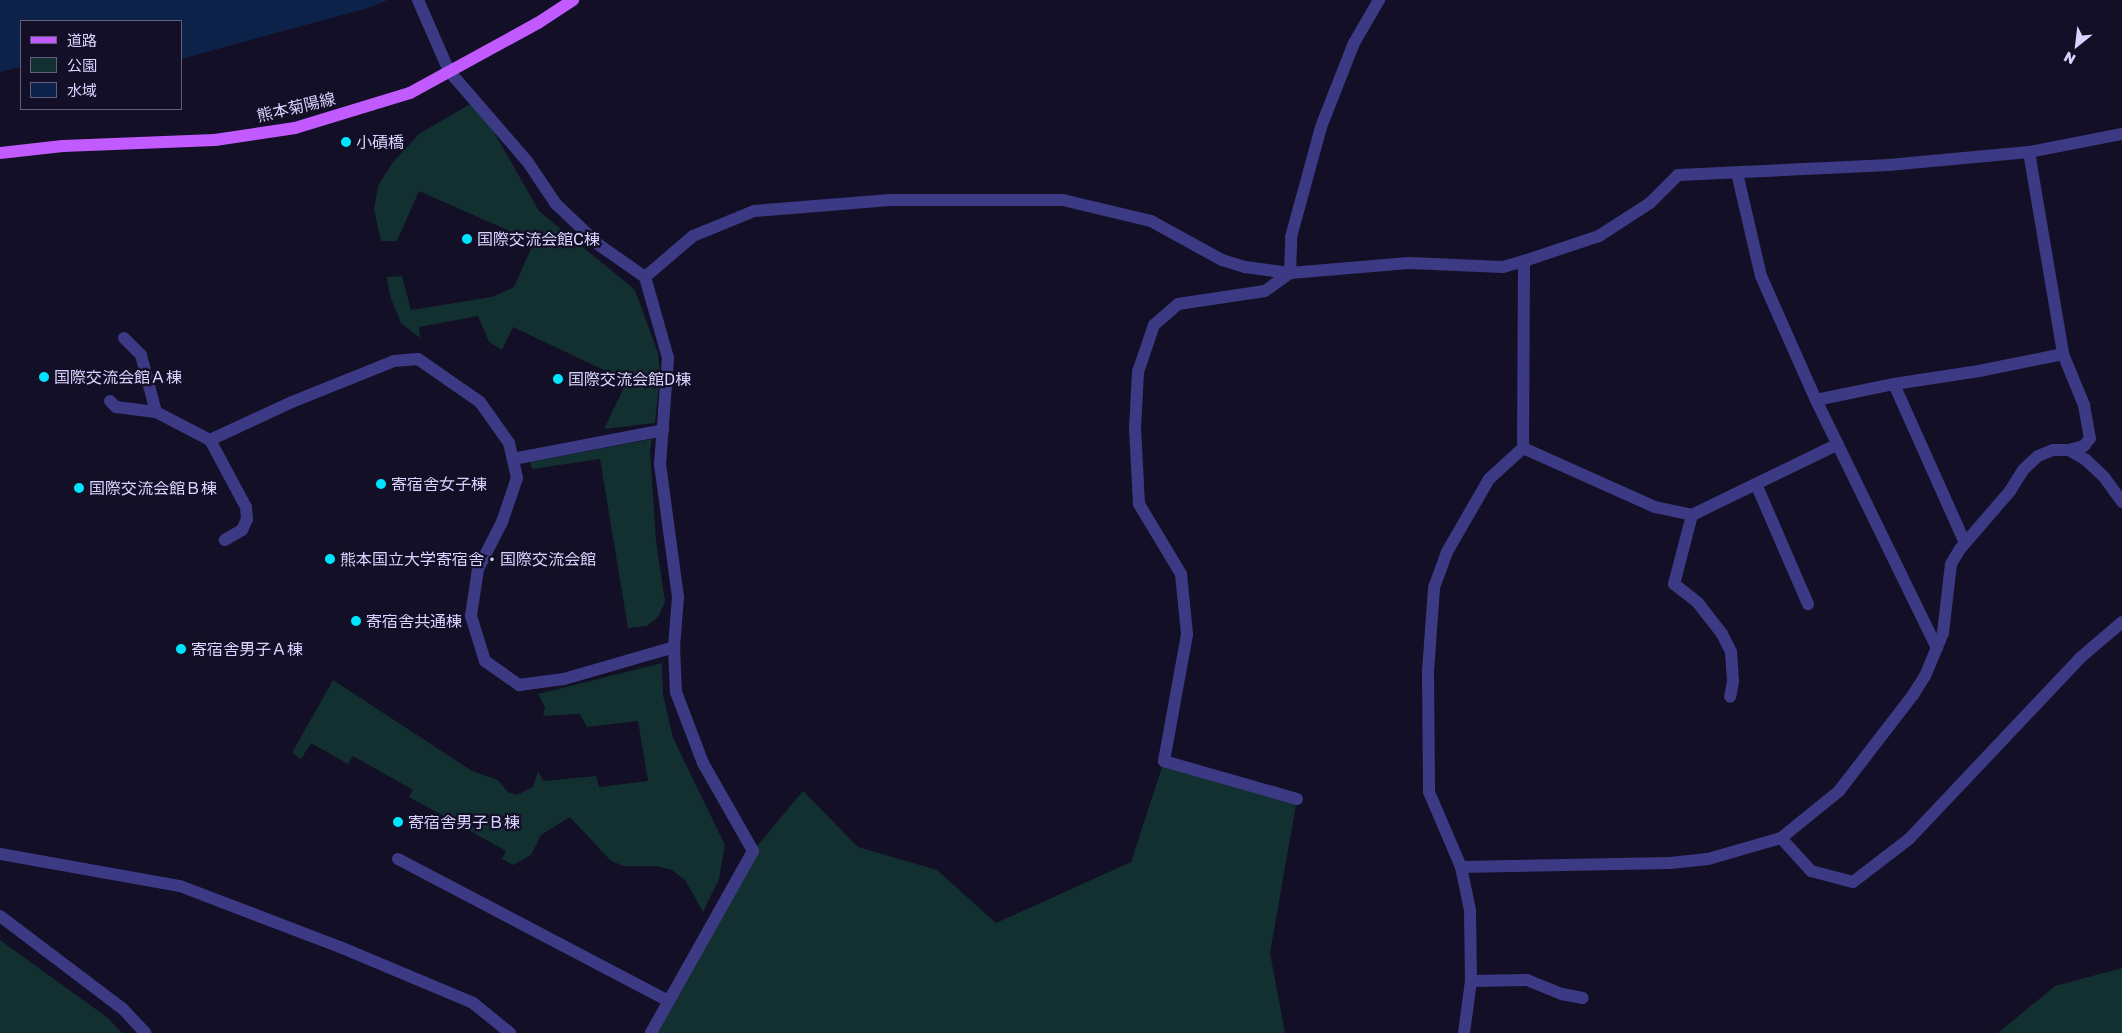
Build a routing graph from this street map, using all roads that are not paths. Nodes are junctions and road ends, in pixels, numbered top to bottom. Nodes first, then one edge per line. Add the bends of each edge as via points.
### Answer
1 (573, 0) edge
2 (1378, 0) edge
3 (419, 2) edge
4 (450, 71) junction
5 (2122, 134) edge
6 (0, 152) edge
7 (2029, 152) junction
8 (1737, 173) junction
9 (1524, 261) junction
10 (1290, 273) junction
11 (645, 277) junction
12 (124, 338) dead end
13 (2063, 354) junction
14 (1894, 384) junction
15 (1816, 400) junction
16 (110, 401) dead end
17 (156, 412) junction
18 (663, 430) junction
19 (210, 440) junction
20 (1838, 444) junction
21 (1522, 448) junction
22 (2069, 450) junction
23 (513, 459) junction
24 (1756, 484) junction
25 (2122, 502) edge
26 (1692, 515) junction
27 (225, 540) dead end
28 (1965, 543) junction
29 (1808, 604) dead end
30 (2122, 622) edge
31 (674, 647) junction
32 (1937, 648) junction
33 (1730, 697) dead end
34 (1297, 799) dead end
35 (1781, 838) junction
36 (0, 854) edge
37 (398, 860) dead end
38 (1461, 867) junction
39 (0, 916) edge
40 (1472, 981) junction
41 (1583, 998) dead end
42 (668, 1002) junction
43 (145, 1033) edge
44 (510, 1033) edge
45 (651, 1033) edge
46 (1464, 1033) edge

1 - 4 main road, 熊本菊陽線
2 - 10 street via 1354,43 1321,127 1292,237
3 - 4 street
4 - 6 main road, 熊本菊陽線 via 410,93 295,128 215,140
4 - 11 street via 527,161 556,204 599,245
5 - 7 street
7 - 8 street via 1889,165
7 - 13 street
8 - 9 street via 1678,175 1650,203 1599,236
8 - 15 street via 1761,276
9 - 10 street via 1503,267 1409,263
9 - 21 street
10 - 11 street via 1245,267 1222,260 1142,218 1063,200 1026,198 890,200 754,211 693,236
10 - 34 street via 1265,291 1178,304 1154,325 1138,372 1135,428 1139,504 1182,574 1188,634 1164,762
11 - 18 street via 668,358
12 - 17 street via 141,355
13 - 14 street via 1979,372
13 - 22 street via 2084,405 2090,438 2084,446
14 - 15 street
14 - 28 street
15 - 20 street
16 - 17 street via 116,407
17 - 19 street
18 - 23 street
18 - 31 street via 660,464 678,597
19 - 23 street via 292,402 394,361 418,359 480,402 509,443
19 - 27 street via 246,507 247,519 242,530
20 - 24 street
20 - 32 street
21 - 26 street via 1655,507
21 - 38 street via 1489,479 1447,552 1434,588 1428,672 1429,792
22 - 25 street via 2104,477
22 - 28 street via 2053,450 2038,456
23 - 31 street via 517,478 502,522 478,569 471,616 485,661 519,684 564,678
24 - 26 street
24 - 29 street
26 - 33 street via 1674,584 1698,603 1722,634 1731,652 1733,682
28 - 32 street via 1951,564 1943,633
30 - 35 street via 2080,658 1909,839 1853,882 1811,871
31 - 42 street via 676,692 693,742 753,851
32 - 35 street via 1925,676 1897,718 1839,791
35 - 38 street via 1708,859 1670,863
36 - 44 street via 180,886 340,947 473,1004
37 - 42 street
38 - 40 street via 1470,910
39 - 43 street via 123,1009
40 - 41 street via 1527,980 1562,994
40 - 46 street
42 - 45 street

